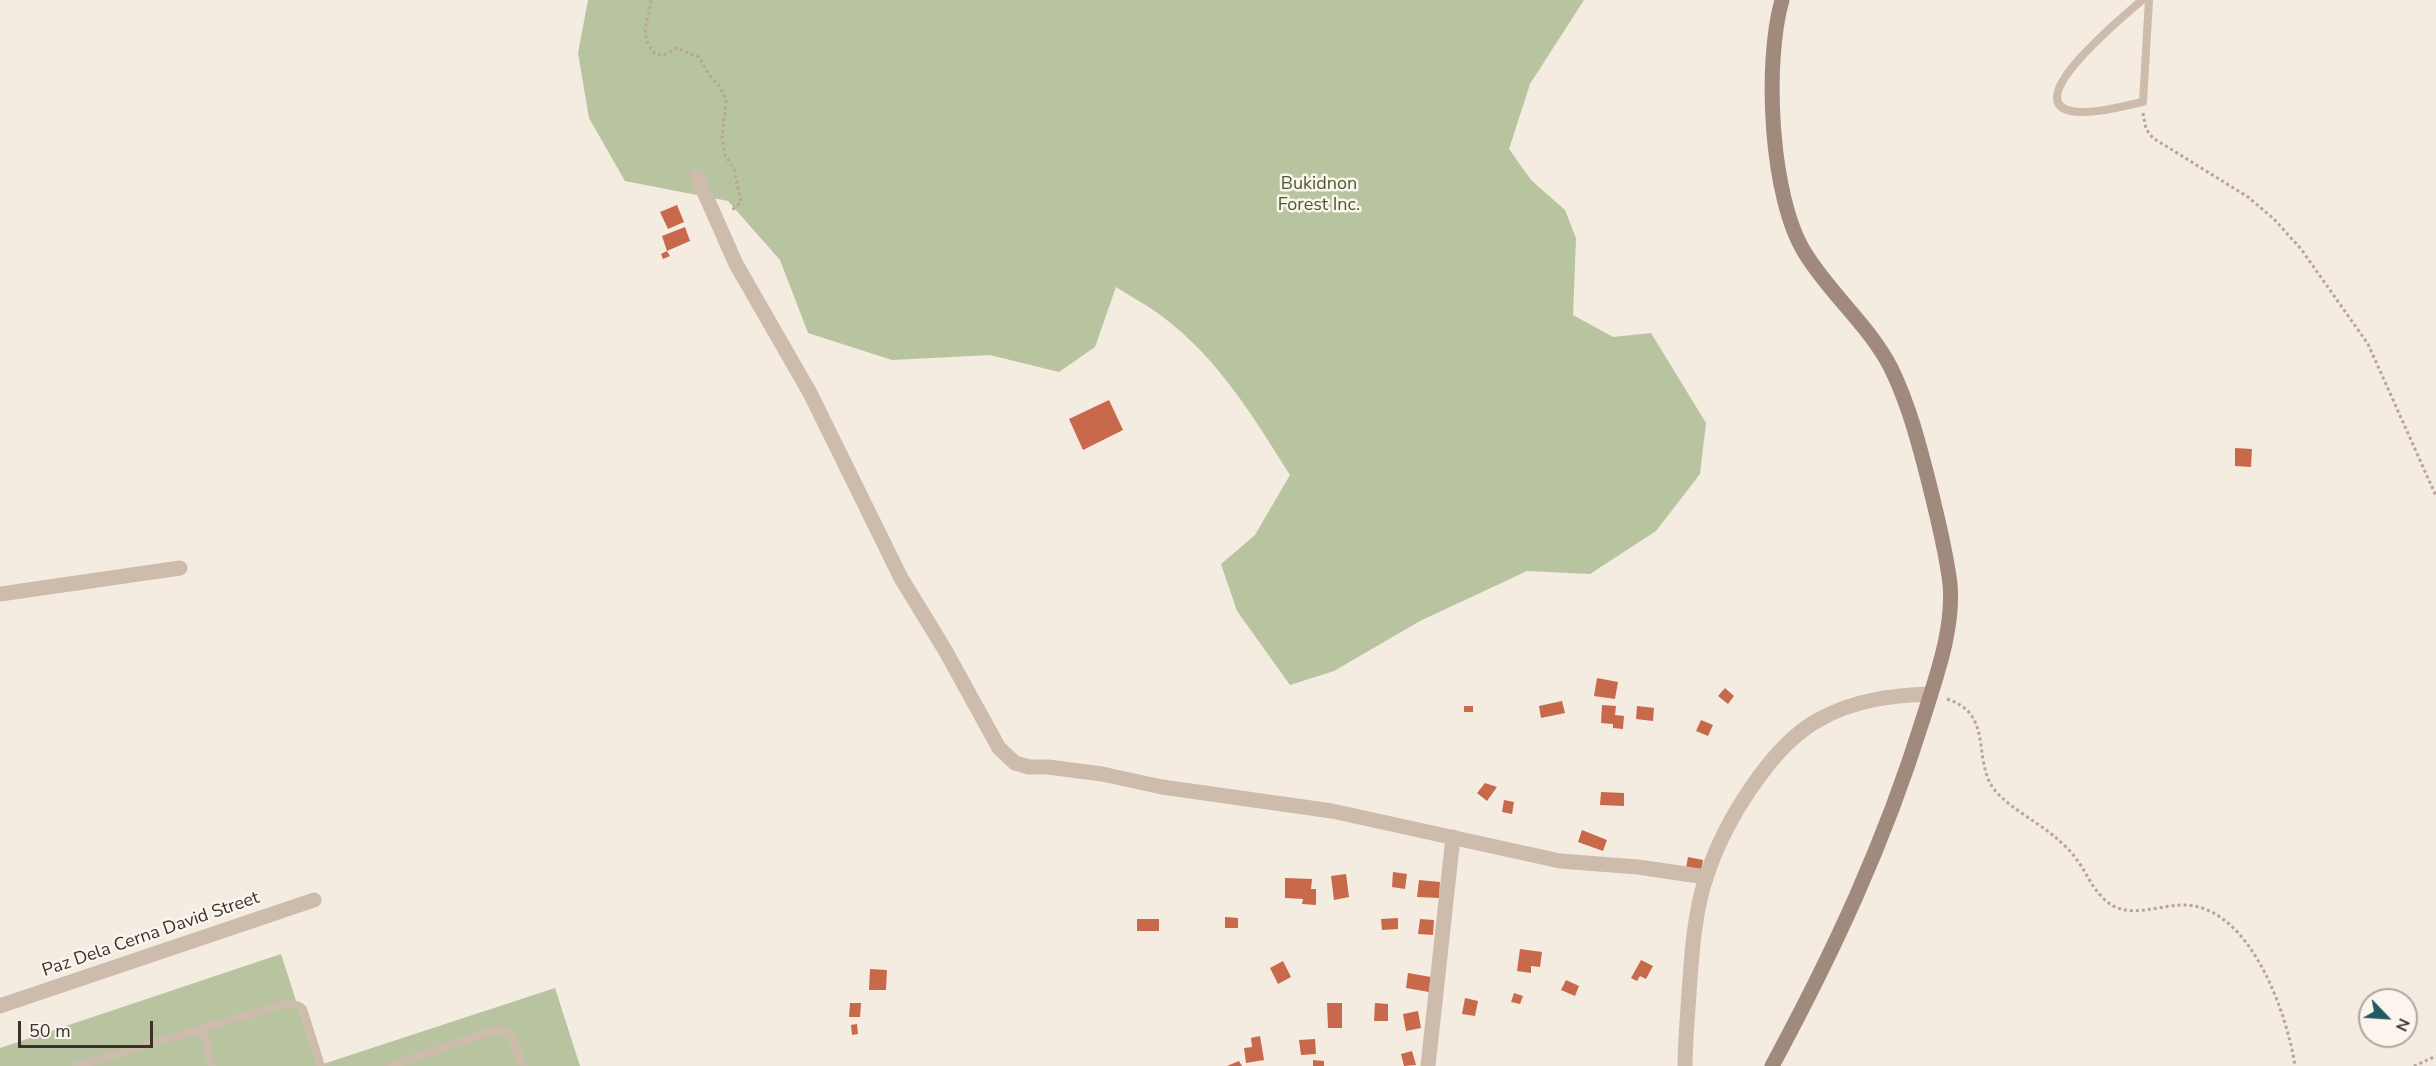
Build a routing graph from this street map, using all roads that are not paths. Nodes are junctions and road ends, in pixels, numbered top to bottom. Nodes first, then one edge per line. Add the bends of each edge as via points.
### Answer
1 (1782, 0) edge
2 (2142, 0) edge
3 (2149, 0) edge
4 (697, 176) dead end
5 (180, 568) dead end
6 (0, 594) edge
7 (1931, 694) junction
8 (1453, 837) junction
9 (1706, 877) junction
10 (314, 900) dead end
11 (0, 1006) edge
12 (202, 1028) junction
13 (76, 1066) edge
14 (212, 1066) edge
15 (321, 1066) edge
16 (390, 1066) edge
17 (523, 1066) edge
18 (1428, 1066) edge
19 (1685, 1066) edge
20 (1772, 1066) edge

1 - 7 main road via 1774,46 1772,106 1788,215 1803,251 1872,339 1898,383 1916,433 1944,550 1950,586 1948,621
2 - 3 lane via 2062,80 2056,93 2059,104 2067,110 2080,112 2143,102
4 - 8 street via 736,264 810,393 901,578 1006,757 1029,767 1102,774 1162,787 1332,811
5 - 6 street
7 - 9 street via 1875,699 1842,709 1797,734 1753,785
7 - 20 main road via 1873,860 1812,992
8 - 9 street via 1560,861
8 - 18 street
9 - 19 street via 1690,974
10 - 11 street, Paz Dela Cerna David Street
12 - 13 lane
12 - 14 lane
12 - 15 lane via 284,1004 300,1006
16 - 17 lane via 499,1029 511,1035

